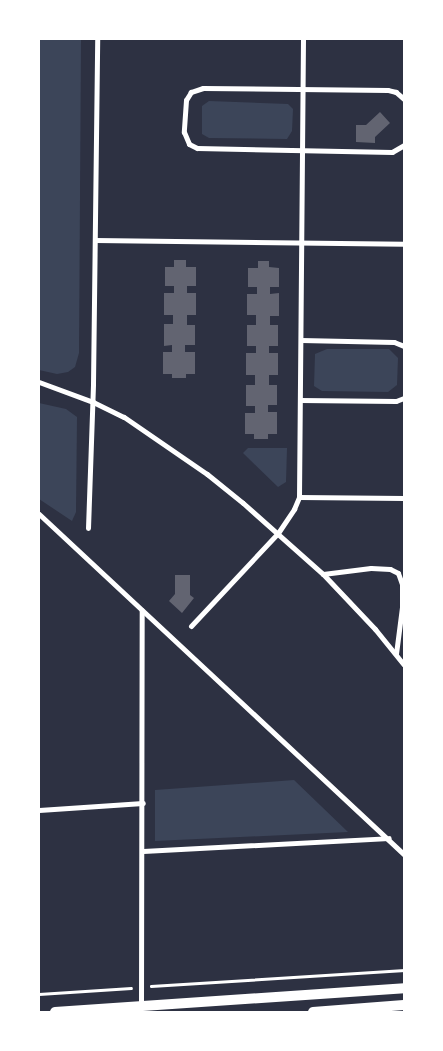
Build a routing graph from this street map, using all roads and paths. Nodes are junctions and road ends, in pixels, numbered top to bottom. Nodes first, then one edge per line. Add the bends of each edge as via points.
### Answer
1 (96, 39) edge
2 (303, 39) edge
3 (303, 89) junction
4 (404, 99) edge
5 (404, 145) edge
6 (302, 152) junction
7 (95, 240) junction
8 (302, 243) junction
9 (404, 244) edge
10 (301, 340) junction
11 (404, 346) edge
12 (39, 382) edge
13 (404, 398) edge
14 (300, 400) junction
15 (93, 402) junction
16 (299, 497) junction
17 (404, 498) edge
18 (39, 514) edge
19 (88, 528) dead end
20 (278, 533) junction
21 (323, 574) junction
22 (142, 610) junction
23 (191, 626) dead end
24 (396, 654) junction
25 (404, 665) edge
26 (143, 803) junction
27 (39, 810) edge
28 (389, 838) junction
29 (143, 851) junction
30 (404, 854) edge
31 (404, 970) edge
32 (142, 987) junction
33 (404, 988) edge
34 (39, 994) edge
35 (404, 1006) edge
36 (142, 1007) junction
37 (55, 1012) edge
38 (313, 1012) edge

1 - 7 street
2 - 3 street
3 - 4 street via 392,90
3 - 6 street
3 - 6 street via 197,89 186,100 184,132 189,144 197,148
5 - 6 street via 392,152
6 - 8 street
7 - 8 street
7 - 15 street
8 - 9 street
8 - 10 street
10 - 11 street via 394,342
10 - 14 street
12 - 15 street
13 - 14 street via 396,401
14 - 16 street
15 - 19 street
15 - 20 street via 124,417 185,459
16 - 17 street
16 - 20 street
18 - 22 street
20 - 21 street
20 - 23 street
21 - 24 street
21 - 24 street via 371,568 398,573 402,584 402,608
22 - 26 street
22 - 28 street
24 - 25 street
26 - 27 street
26 - 29 street
28 - 29 street
28 - 30 street
29 - 32 street
31 - 32 path
32 - 34 path
32 - 36 street
33 - 36 main road
35 - 38 main road
36 - 37 main road

